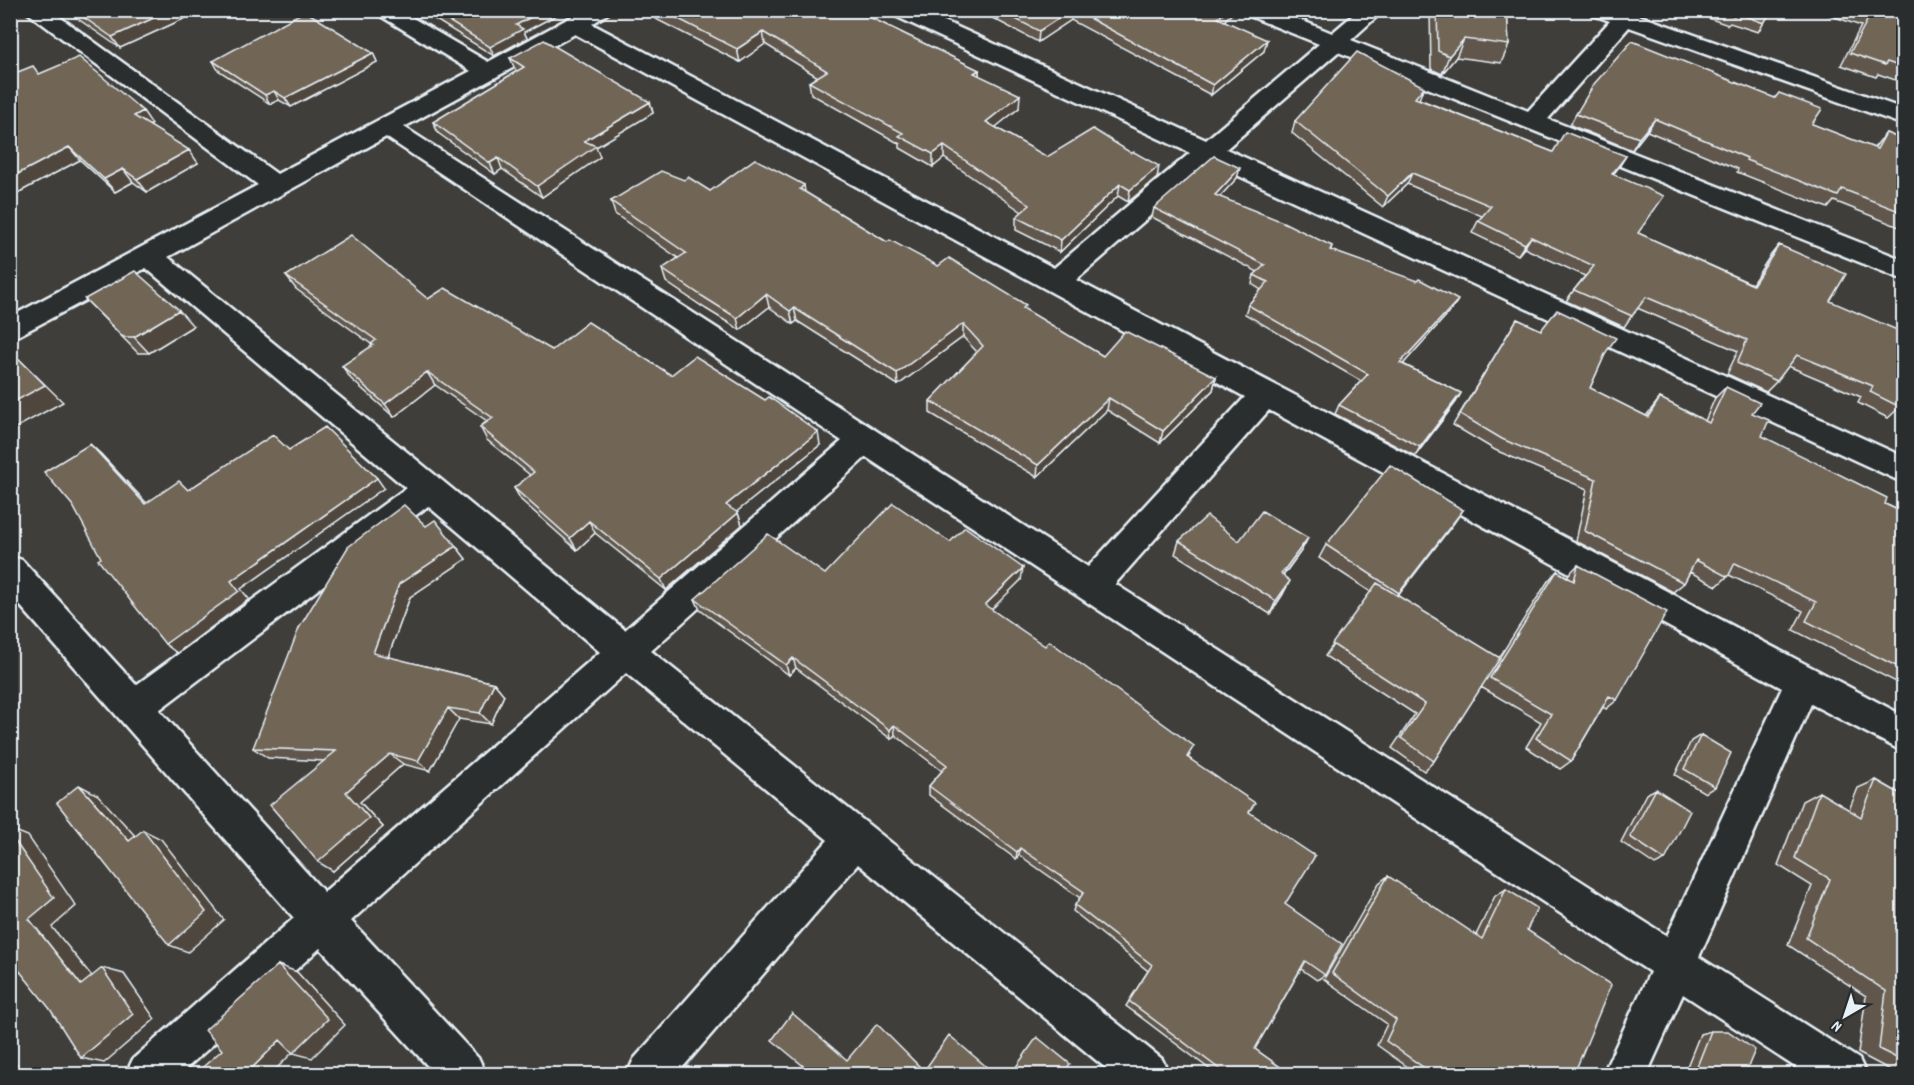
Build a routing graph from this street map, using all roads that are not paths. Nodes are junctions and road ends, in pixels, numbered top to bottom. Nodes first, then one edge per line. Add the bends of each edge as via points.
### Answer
1 (35, 10) edge
2 (382, 10) edge
3 (602, 10) edge
4 (901, 10) edge
5 (1255, 10) edge
6 (1373, 10) edge
7 (1601, 10) edge
8 (1624, 19) junction
9 (576, 25) junction
10 (1336, 43) junction
11 (489, 72) junction
12 (1904, 118) edge
13 (1532, 122) junction
14 (387, 127) junction
15 (1209, 150) junction
16 (276, 186) junction
17 (149, 256) junction
18 (1904, 271) edge
19 (1058, 281) junction
20 (11, 330) edge
21 (1266, 394) junction
22 (864, 440) junction
23 (1904, 471) edge
24 (430, 487) junction
25 (10, 570) edge
26 (1090, 587) junction
27 (627, 653) junction
28 (1803, 682) junction
29 (133, 708) junction
30 (1904, 735) edge
31 (855, 838) junction
32 (323, 921) junction
33 (1676, 964) junction
34 (148, 1074) edge
35 (464, 1074) edge
36 (649, 1074) edge
37 (1147, 1074) edge
38 (1625, 1074) edge
39 (1844, 1074) edge

1 - 16 street
2 - 11 street
3 - 9 street
4 - 15 street
5 - 10 street
6 - 10 street
7 - 8 street
8 - 12 street
8 - 13 street
9 - 11 street
9 - 19 street
10 - 13 street
10 - 15 street
11 - 14 street
13 - 18 street
14 - 16 street
14 - 22 street
15 - 19 street
15 - 23 street
16 - 17 street
17 - 20 street
17 - 24 street
19 - 21 street
21 - 26 street
21 - 28 street
22 - 26 street
22 - 27 street
24 - 27 street
24 - 29 street
25 - 29 street
26 - 33 street
27 - 31 street
27 - 32 street
28 - 30 street
28 - 33 street
29 - 32 street
31 - 36 street
31 - 37 street
32 - 34 street
32 - 35 street
33 - 38 street
33 - 39 street

